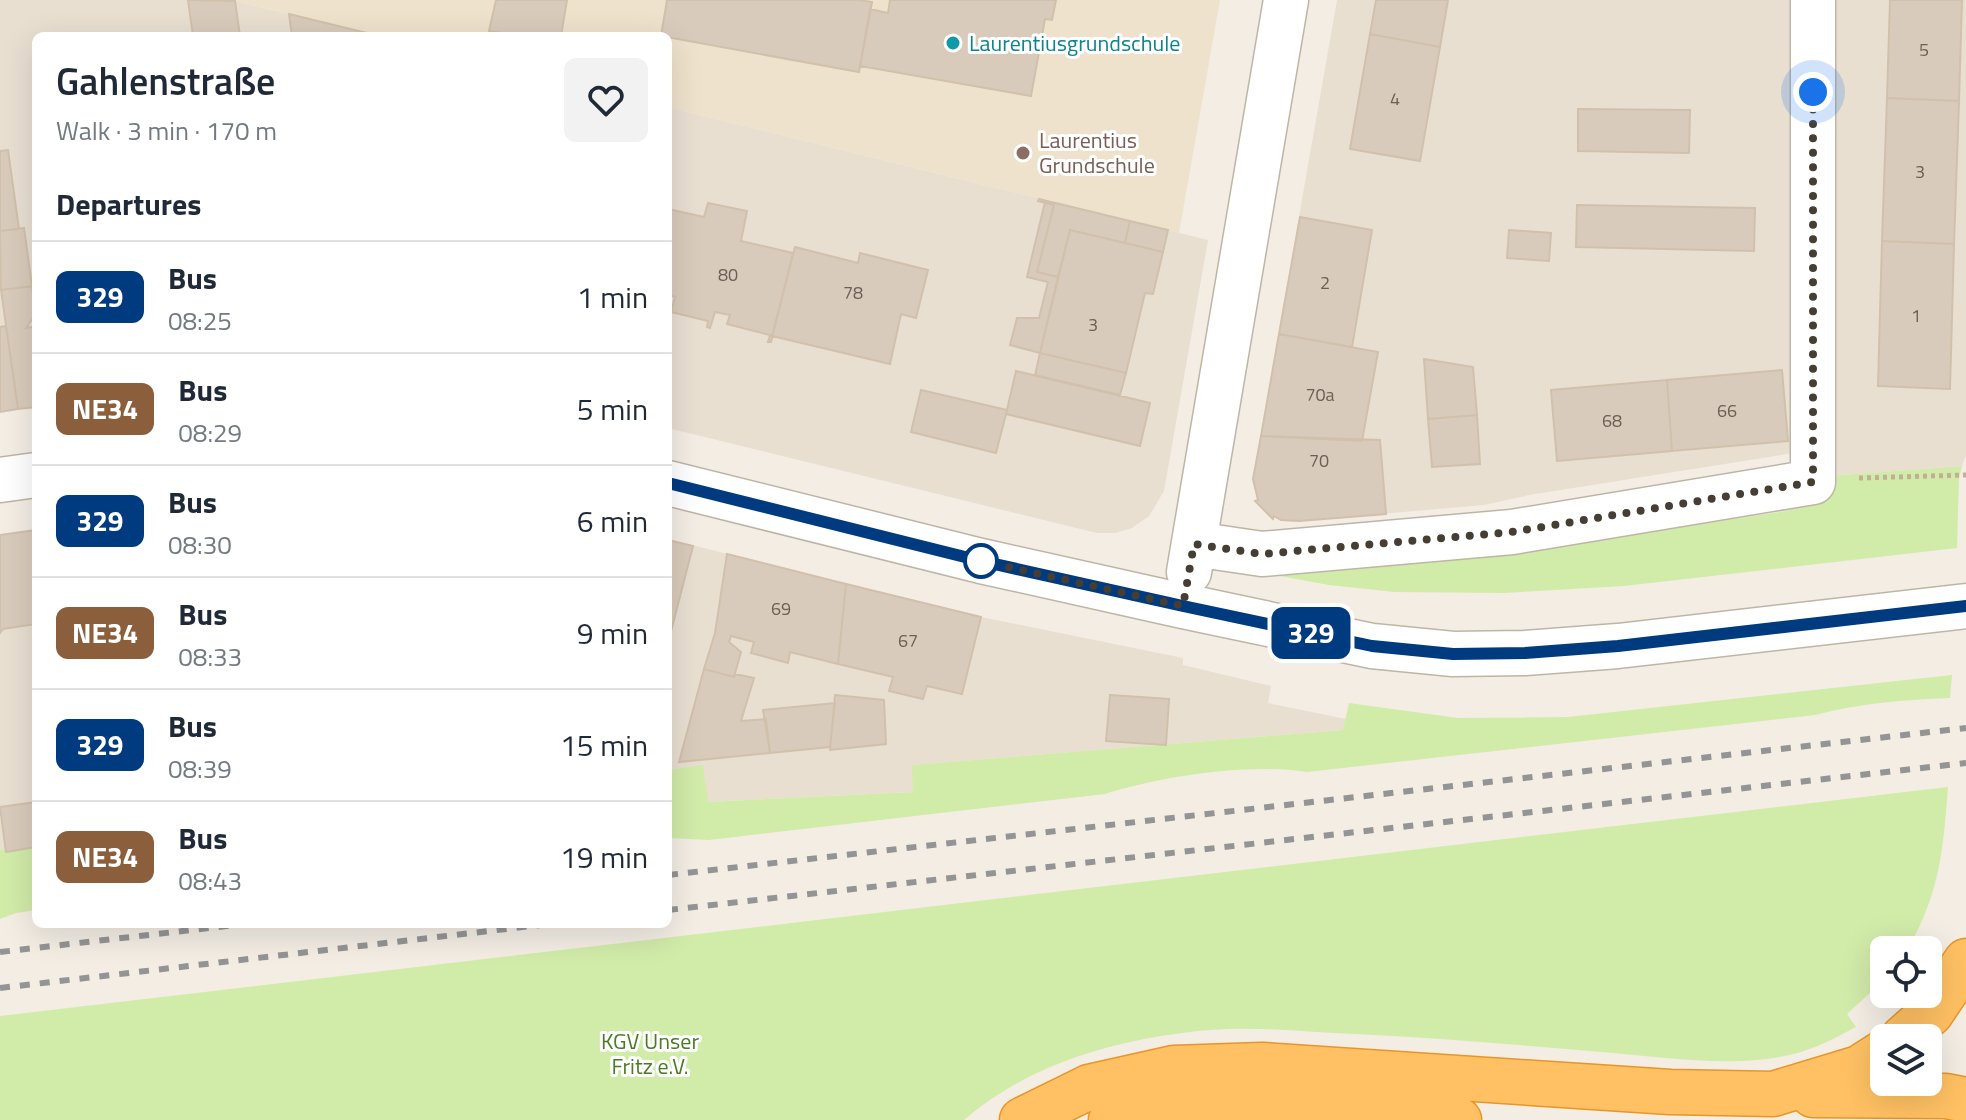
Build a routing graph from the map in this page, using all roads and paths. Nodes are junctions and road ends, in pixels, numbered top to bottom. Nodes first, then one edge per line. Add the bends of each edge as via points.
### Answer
1 (1286, 0) edge
2 (1813, 0) edge
3 (1966, 475) edge
4 (32, 476) edge
5 (1856, 479) dead end
6 (0, 480) edge
7 (672, 484) edge
8 (1194, 544) junction
9 (1183, 606) junction
10 (1960, 607) edge
11 (1966, 961) edge
12 (1919, 1024) edge
13 (1870, 1061) edge
14 (1773, 1094) junction
15 (1966, 1100) edge
16 (1022, 1120) edge
17 (1111, 1120) edge
18 (1459, 1120) edge

1 - 8 street
2 - 8 street via 1813,482 1512,532 1262,554
3 - 5 path
4 - 6 street
7 - 9 street
8 - 9 street
9 - 10 street via 1372,646 1453,654 1618,646
11 - 12 highway
13 - 14 highway
14 - 15 highway
14 - 16 highway via 1262,1065 1174,1068 1089,1087
17 - 18 highway via 1183,1104 1263,1100

